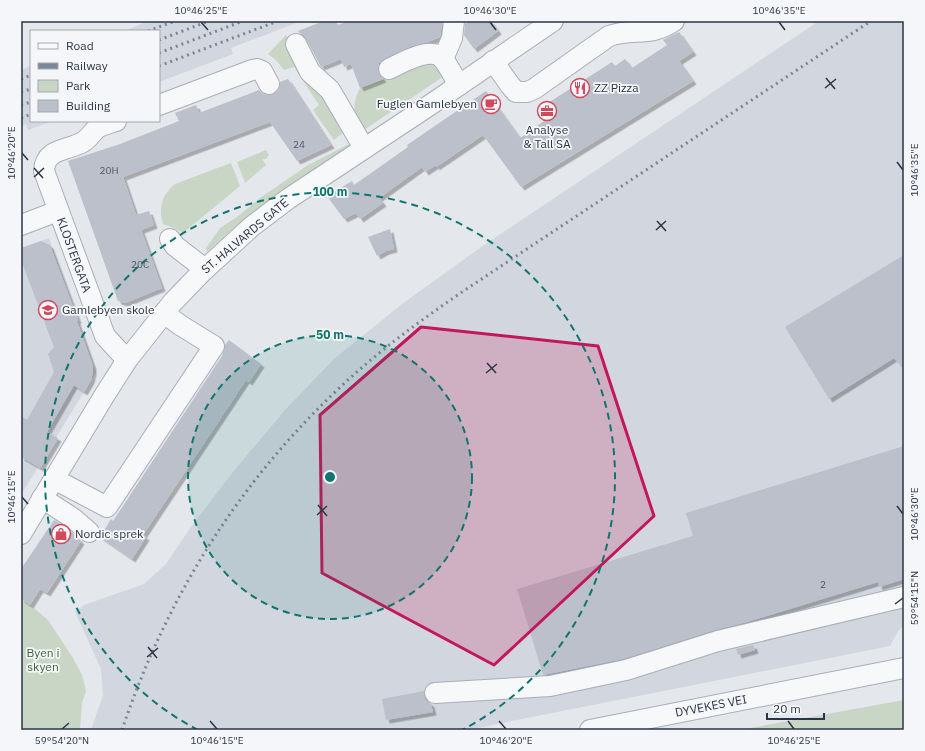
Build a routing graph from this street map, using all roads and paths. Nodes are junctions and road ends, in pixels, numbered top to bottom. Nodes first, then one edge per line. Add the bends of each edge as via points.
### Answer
1 (454, 21) edge
2 (553, 21) edge
3 (674, 21) edge
4 (296, 44) dead end
5 (443, 58) junction
6 (493, 61) junction
7 (389, 69) dead end
8 (269, 84) dead end
9 (459, 85) junction
10 (160, 105) edge
11 (113, 122) edge
12 (364, 148) junction
13 (58, 211) junction
14 (21, 225) edge
15 (170, 239) dead end
16 (205, 269) junction
17 (164, 313) junction
18 (127, 360) junction
19 (54, 480) junction
20 (42, 498) junction
21 (89, 532) dead end
22 (21, 534) edge
23 (904, 597) edge
24 (904, 668) edge
25 (435, 693) dead end
26 (590, 730) edge

1 - 5 street via 452,38
2 - 6 street, ST. HALVARDS GATE
3 - 6 street via 646,32 618,33 610,36 526,92 516,92
4 - 12 street via 310,72 330,90
5 - 7 street via 436,54 421,55
5 - 9 street
6 - 9 street, ST. HALVARDS GATE
8 - 10 street via 262,70 257,69
9 - 12 street, ST. HALVARDS GATE
11 - 13 street, KLOSTERGATA via 98,128 92,143 83,142 56,152 44,163 44,171
12 - 16 street, ST. HALVARDS GATE via 269,213
13 - 14 street
13 - 18 street, KLOSTERGATA via 105,336
15 - 16 street via 175,246
16 - 17 street, ST. HALVARDS GATE
17 - 18 street, ST. HALVARDS GATE
17 - 19 street via 214,346 107,507
18 - 19 street, ST. HALVARDS GATE
19 - 20 street, ST. HALVARDS GATE
20 - 21 street
20 - 22 street, ST. HALVARDS GATE
23 - 25 street via 718,641 626,670 550,686
24 - 26 street, DYVEKES VEI

